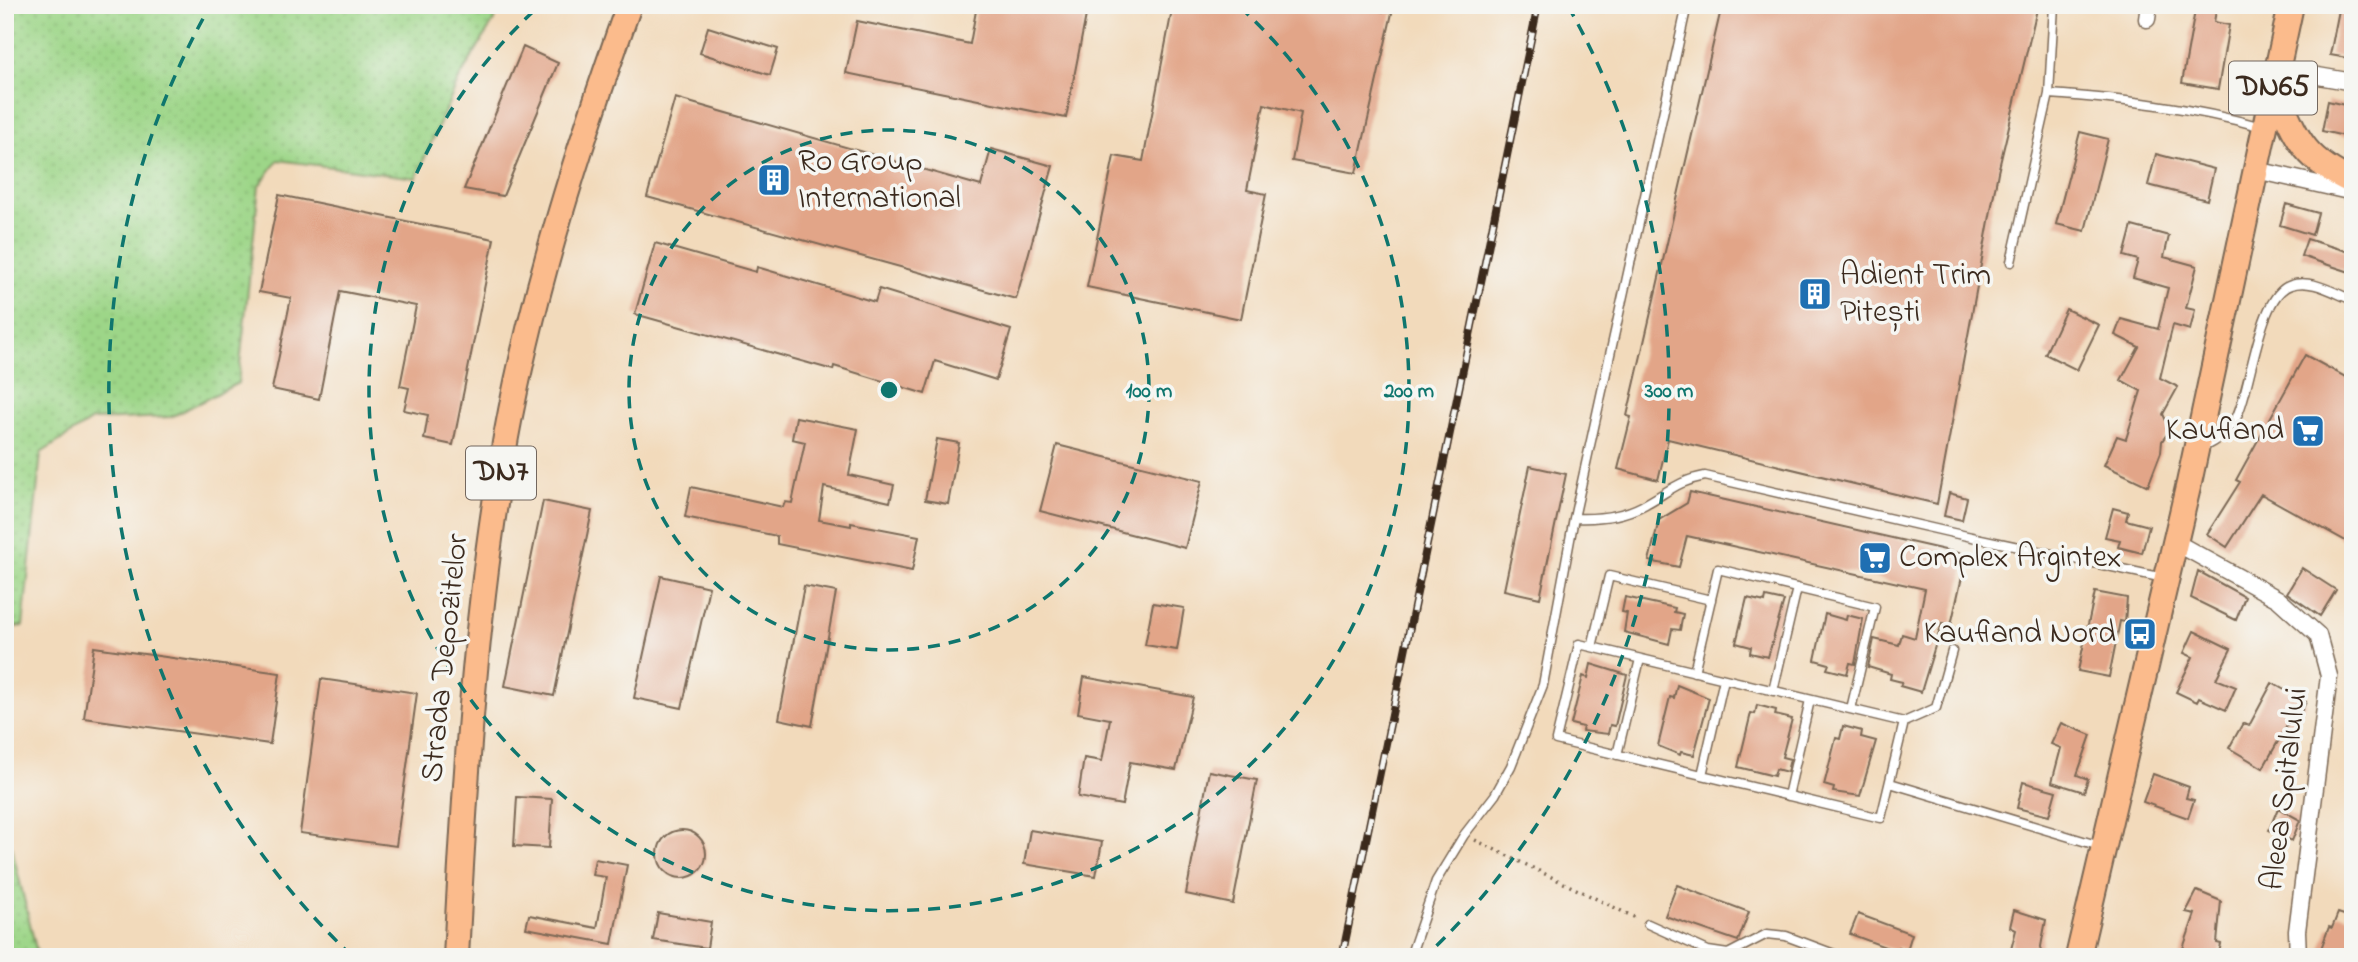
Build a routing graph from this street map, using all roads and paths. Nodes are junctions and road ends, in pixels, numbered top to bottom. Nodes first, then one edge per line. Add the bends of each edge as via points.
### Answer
1 (629, 5) edge
2 (1687, 5) edge
3 (2054, 5) edge
4 (2291, 5) edge
5 (2275, 78) junction
6 (2353, 82) edge
7 (2049, 94) junction
8 (2265, 128) junction
9 (2256, 170) junction
10 (2353, 182) edge
11 (2353, 192) edge
12 (2011, 262) dead end
13 (2353, 300) edge
14 (2195, 451) junction
15 (1574, 518) junction
16 (2173, 541) junction
17 (2164, 578) junction
18 (1797, 588) junction
19 (1711, 600) junction
20 (1592, 647) junction
21 (1952, 651) dead end
22 (1640, 659) junction
23 (1694, 672) junction
24 (1724, 679) junction
25 (1773, 691) junction
26 (1810, 700) junction
27 (1851, 709) junction
28 (1904, 722) junction
29 (1617, 755) junction
30 (1702, 775) junction
31 (1890, 783) junction
32 (1787, 796) junction
33 (1464, 835) junction
34 (2103, 846) junction
35 (1648, 924) joint
36 (456, 957) edge
37 (1410, 957) edge
38 (1842, 957) edge
39 (2078, 957) edge
40 (2298, 957) edge

1 - 36 main road, Strada Depozitelor / DN7 via 559,218 506,439 472,708
2 - 15 lane
3 - 7 lane
4 - 5 main road, DN65
5 - 6 street
5 - 8 main road, DN65
5 - 10 main road via 2306,153
7 - 8 lane via 2134,100 2212,113
7 - 12 lane
8 - 9 main road, DN65
9 - 11 street
9 - 14 main road, DN65
13 - 14 lane via 2311,284 2290,285 2272,299 2235,421 2217,441
14 - 16 main road, DN65
15 - 17 lane via 1602,519 1641,507 1682,480 1705,476
15 - 33 lane via 1543,685 1501,785
16 - 17 main road, DN65
16 - 40 street, Aleea Spitalului via 2278,599 2318,635 2329,676 2297,931
17 - 34 main road, DN65
18 - 19 lane via 1718,569
18 - 25 lane
18 - 27 lane via 1875,607
19 - 20 lane via 1609,576
19 - 23 lane
20 - 22 lane
20 - 29 lane via 1579,644 1556,740
21 - 28 lane via 1936,708
22 - 23 lane
22 - 29 lane
23 - 24 lane
24 - 25 lane
24 - 30 lane
25 - 26 lane
26 - 27 lane
26 - 32 lane
27 - 28 lane
28 - 31 lane
29 - 30 lane
30 - 32 lane
31 - 32 lane via 1881,818
31 - 34 lane
33 - 35 path
33 - 37 lane via 1436,881
34 - 39 main road, DN65
35 - 38 lane via 1708,951 1728,954 1767,934 1786,936

